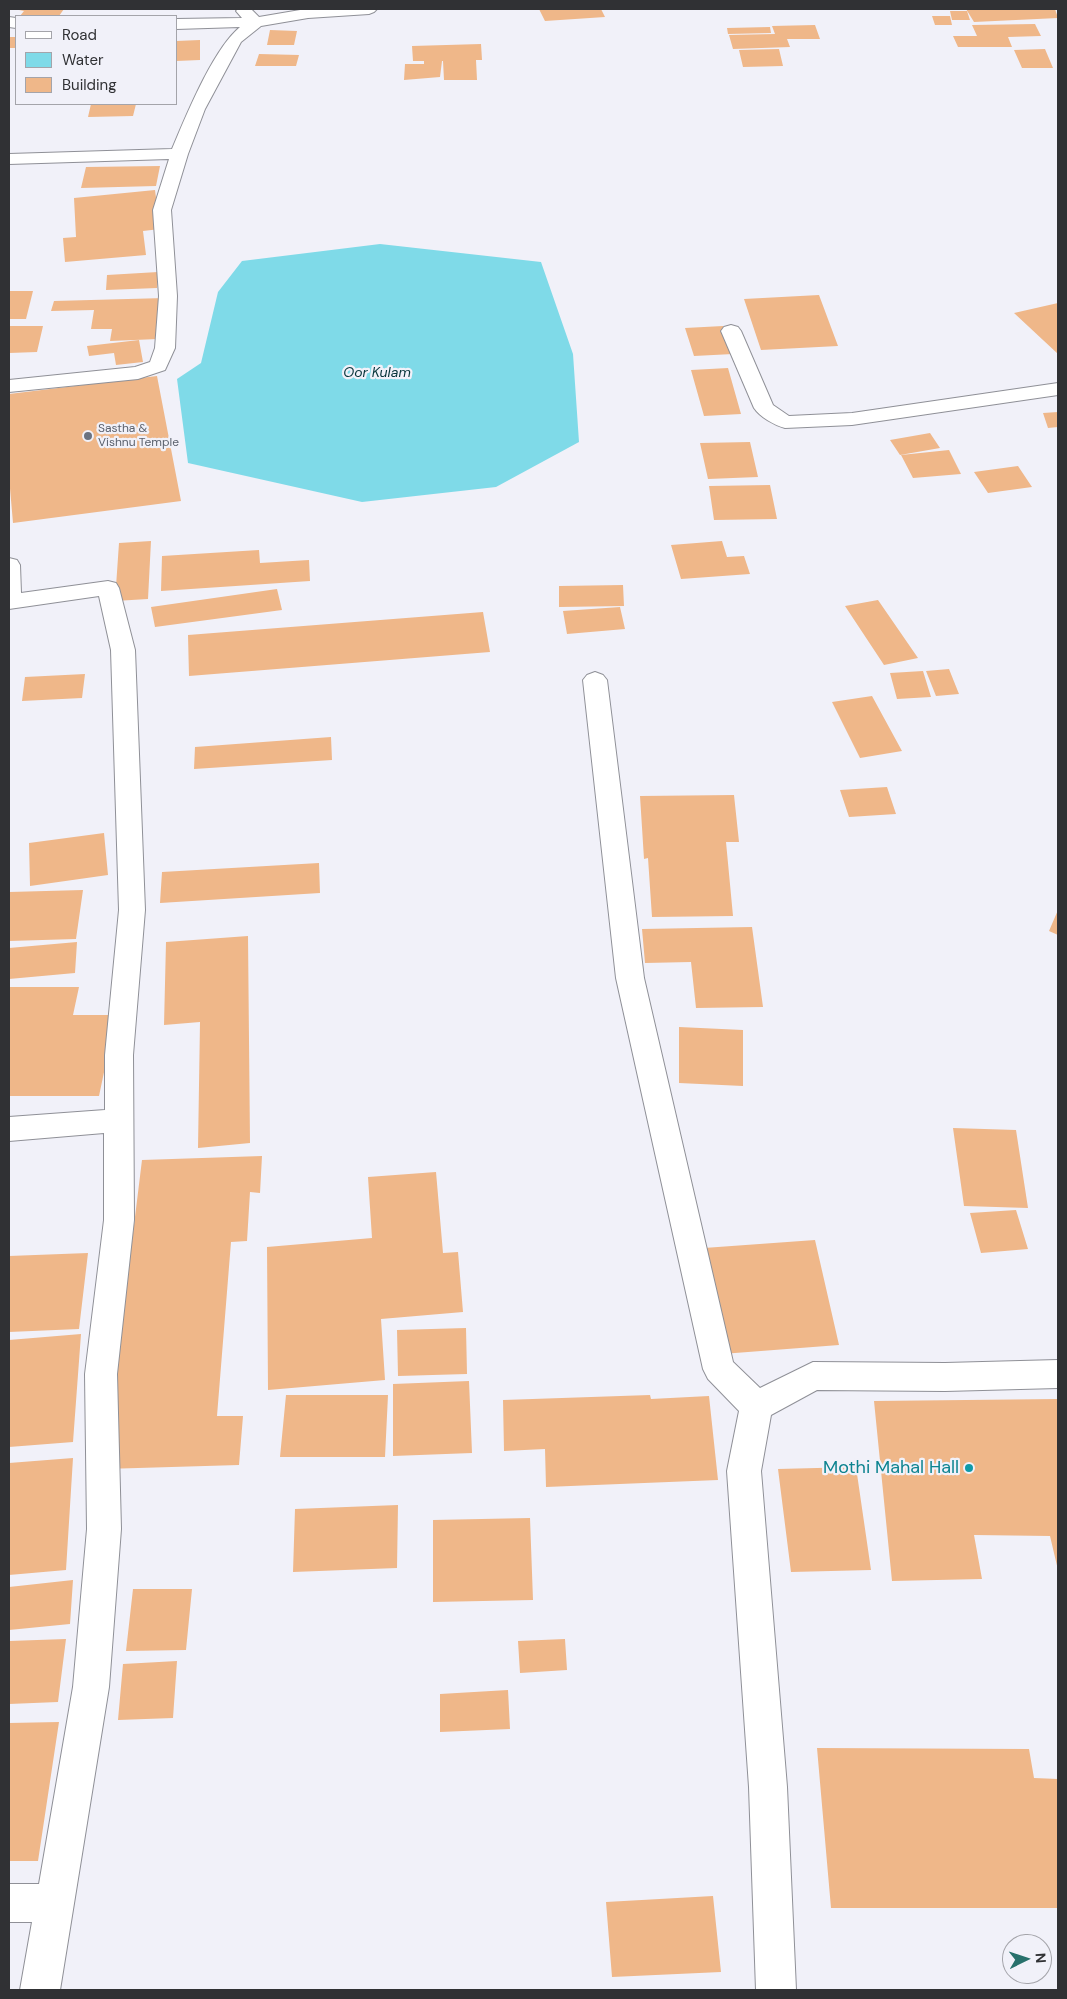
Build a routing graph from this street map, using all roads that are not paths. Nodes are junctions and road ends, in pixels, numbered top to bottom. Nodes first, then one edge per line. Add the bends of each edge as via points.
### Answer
1 (242, 9) edge
2 (369, 9) edge
3 (256, 22) junction
4 (178, 24) edge
5 (179, 154) junction
6 (9, 159) edge
7 (731, 331) dead end
8 (9, 386) edge
9 (1058, 389) edge
10 (9, 565) edge
11 (9, 602) edge
12 (595, 680) dead end
13 (120, 1120) junction
14 (9, 1129) edge
15 (1058, 1374) edge
16 (756, 1406) junction
17 (56, 1902) junction
18 (9, 1903) edge
19 (40, 1990) edge
20 (776, 1990) edge

1 - 3 street
2 - 3 street via 308,13
3 - 4 street
3 - 5 street via 235,40 197,108
5 - 6 street
5 - 8 street via 162,210 168,296 165,348 158,366 138,373
7 - 9 street via 764,408 785,422 852,419
10 - 11 street
11 - 13 street via 108,588 123,650 132,910 119,1055
12 - 16 street via 630,978 719,1369
13 - 14 street
13 - 17 street via 119,1220 101,1374 104,1529 92,1677
15 - 16 street via 813,1376
16 - 20 street via 744,1471 768,1787
17 - 18 street
17 - 19 street

